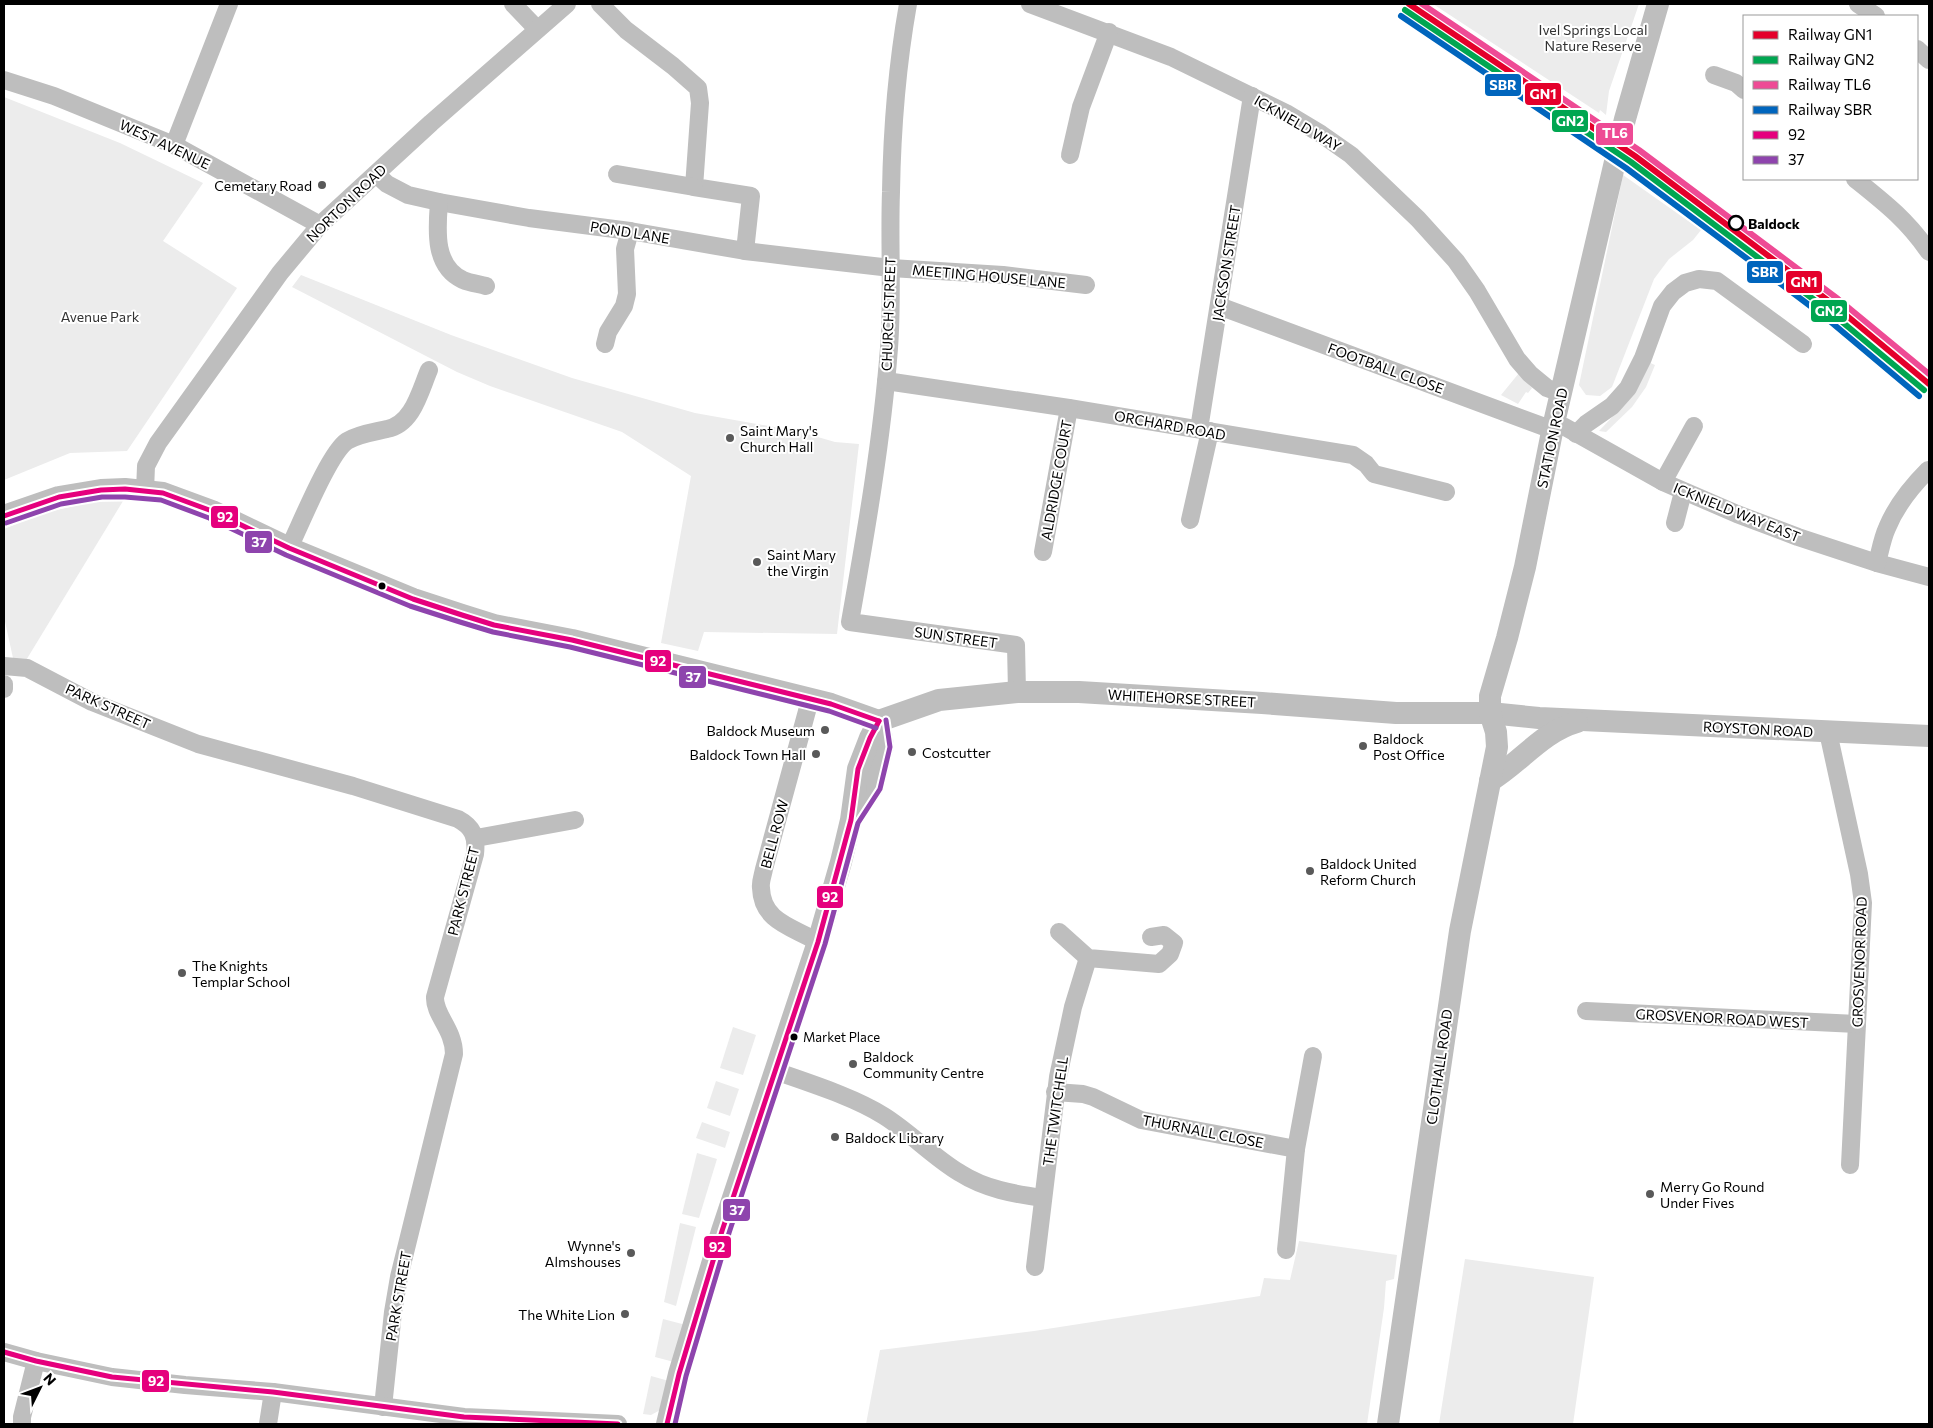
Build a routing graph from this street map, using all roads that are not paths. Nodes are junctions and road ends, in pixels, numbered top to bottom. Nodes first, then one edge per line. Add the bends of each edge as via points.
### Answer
1 (229, 4) edge
2 (513, 4) edge
3 (567, 4) edge
4 (600, 4) edge
5 (908, 4) edge
6 (1030, 4) edge
7 (1658, 4) edge
8 (1858, 4) edge
9 (1874, 15) edge
10 (537, 29) junction
11 (1109, 32) junction
12 (1918, 50) edge
13 (1929, 60) edge
14 (1714, 75) dead end
15 (4, 80) edge
16 (1742, 81) edge
17 (1252, 96) junction
18 (174, 145) junction
19 (1070, 155) dead end
20 (376, 174) junction
21 (617, 174) dead end
22 (1856, 180) edge
23 (694, 188) junction
24 (439, 202) junction
25 (320, 225) junction
26 (630, 231) junction
27 (745, 251) junction
28 (1929, 252) edge
29 (891, 268) junction
30 (1086, 285) dead end
31 (486, 286) dead end
32 (1219, 306) junction
33 (605, 344) dead end
34 (1803, 344) dead end
35 (429, 370) dead end
36 (886, 381) junction
37 (1561, 393) junction
38 (1069, 408) junction
39 (1553, 426) junction
40 (1694, 426) dead end
41 (1204, 430) junction
42 (1576, 434) junction
43 (1928, 470) dead end
44 (1662, 482) junction
45 (145, 491) junction
46 (1446, 492) dead end
47 (1683, 492) junction
48 (4, 516) edge
49 (1190, 520) dead end
50 (1675, 523) dead end
51 (289, 548) junction
52 (1043, 552) dead end
53 (1877, 563) junction
54 (1929, 577) edge
55 (850, 622) joint
56 (4, 666) edge
57 (4, 684) edge
58 (4, 689) edge
59 (1017, 692) junction
60 (810, 700) junction
61 (1490, 713) junction
62 (1587, 719) junction
63 (879, 721) junction
64 (1828, 732) junction
65 (1929, 736) edge
66 (1490, 781) junction
67 (575, 820) dead end
68 (476, 838) junction
69 (1059, 932) dead end
70 (1151, 937) dead end
71 (818, 942) junction
72 (1088, 958) junction
73 (1586, 1011) dead end
74 (1857, 1024) junction
75 (1313, 1056) dead end
76 (775, 1071) junction
77 (1055, 1092) junction
78 (1296, 1149) junction
79 (1850, 1165) dead end
80 (1043, 1198) junction
81 (1286, 1250) dead end
82 (1035, 1267) dead end
83 (4, 1352) edge
84 (36, 1361) junction
85 (273, 1392) junction
86 (383, 1407) junction
87 (463, 1420) edge
88 (22, 1424) edge
89 (268, 1424) edge
90 (618, 1424) edge
91 (667, 1424) edge
92 (1388, 1424) edge

1 - 18 street
2 - 10 street
3 - 10 street, NORTON ROAD
4 - 23 street via 626,30 698,88 700,103
5 - 29 street, CHURCH STREET via 892,152
6 - 11 street, ICKNIELD WAY
7 - 37 main road, STATION ROAD via 1625,119
8 - 9 street
10 - 20 street, NORTON ROAD
11 - 17 street, ICKNIELD WAY via 1171,57
11 - 19 street via 1081,107
12 - 13 street
14 - 16 street
15 - 18 street, WEST AVENUE via 54,96
17 - 32 street, JACKSON STREET
17 - 37 street, ICKNIELD WAY via 1300,121 1351,155 1418,219 1456,260 1517,359 1547,388
18 - 25 street, WEST AVENUE
20 - 24 street, POND LANE via 386,184 408,195
20 - 25 street, NORTON ROAD
21 - 23 street
22 - 28 street via 1900,215
23 - 27 street via 751,196
24 - 26 street, POND LANE
24 - 31 street via 438,243 446,266 464,281
25 - 45 street, NORTON ROAD via 280,273 154,448 146,466
26 - 27 street, POND LANE
26 - 33 street via 626,249 627,294
27 - 29 street, POND LANE
29 - 30 street, MEETING HOUSE LANE via 1003,275
29 - 36 street, CHURCH STREET
32 - 39 street, FOOTBALL CLOSE via 1542,426
32 - 41 street, JACKSON STREET
34 - 42 street via 1717,281 1699,279 1685,283 1662,306 1628,388 1612,406
35 - 51 street via 412,410 400,425 347,441 338,449
36 - 38 street, ORCHARD ROAD
36 - 55 street, CHURCH STREET
37 - 39 main road, STATION ROAD
38 - 41 street, ORCHARD ROAD
38 - 52 street, ALDRIDGE COURT
39 - 42 street, ICKNIELD WAY EAST
39 - 61 main road, STATION ROAD via 1525,567 1490,696
40 - 44 street
41 - 46 street, ORCHARD ROAD via 1353,455 1374,474
41 - 49 street, JACKSON STREET
42 - 44 street, ICKNIELD WAY EAST
43 - 53 street via 1898,506 1886,529
44 - 47 street, ICKNIELD WAY EAST
45 - 48 main road via 102,490 59,497
45 - 51 main road via 186,500
47 - 50 street
47 - 53 street, ICKNIELD WAY EAST via 1798,537
51 - 60 main road via 413,599 494,625 572,640
53 - 54 street, ICKNIELD WAY EAST
55 - 59 street, SUN STREET via 1016,646
56 - 68 street, PARK STREET via 27,668 92,702 198,744 353,786 458,819 470,828
57 - 58 street
59 - 61 main road, WHITEHORSE STREET via 1079,692 1396,713
59 - 63 main road, WHITEHORSE STREET via 939,700
60 - 63 main road
60 - 71 street, BELL ROW via 761,888 767,912 774,919
61 - 62 main road, ROYSTON ROAD
61 - 66 main road, CLOTHALL ROAD via 1497,747
62 - 64 main road, ROYSTON ROAD
62 - 66 main road, ROYSTON ROAD via 1564,726 1542,739
63 - 71 main road via 858,769 851,820
64 - 65 main road, ROYSTON ROAD
64 - 74 street, GROSVENOR ROAD via 1863,903
66 - 92 main road, CLOTHALL ROAD via 1460,931
67 - 68 street
68 - 86 street, PARK STREET via 475,854 435,997 437,1009 454,1043 454,1054 399,1277
69 - 72 street
70 - 72 street via 1164,935 1174,944 1170,954 1159,964
71 - 76 main road
72 - 77 street, THE TWITCHELL via 1073,1007
73 - 74 street, GROSVENOR ROAD WEST
74 - 79 street, GROSVENOR ROAD
75 - 78 street
76 - 80 street via 878,1113 960,1174 1013,1194
76 - 91 main road via 722,1231
77 - 78 street, THURNALL CLOSE via 1088,1096 1141,1120
77 - 80 street, THE TWITCHELL
78 - 81 street
80 - 82 street, THE TWITCHELL
83 - 84 street
84 - 85 street via 112,1377
84 - 88 street
85 - 86 street
85 - 89 street
86 - 87 street
87 - 90 street

